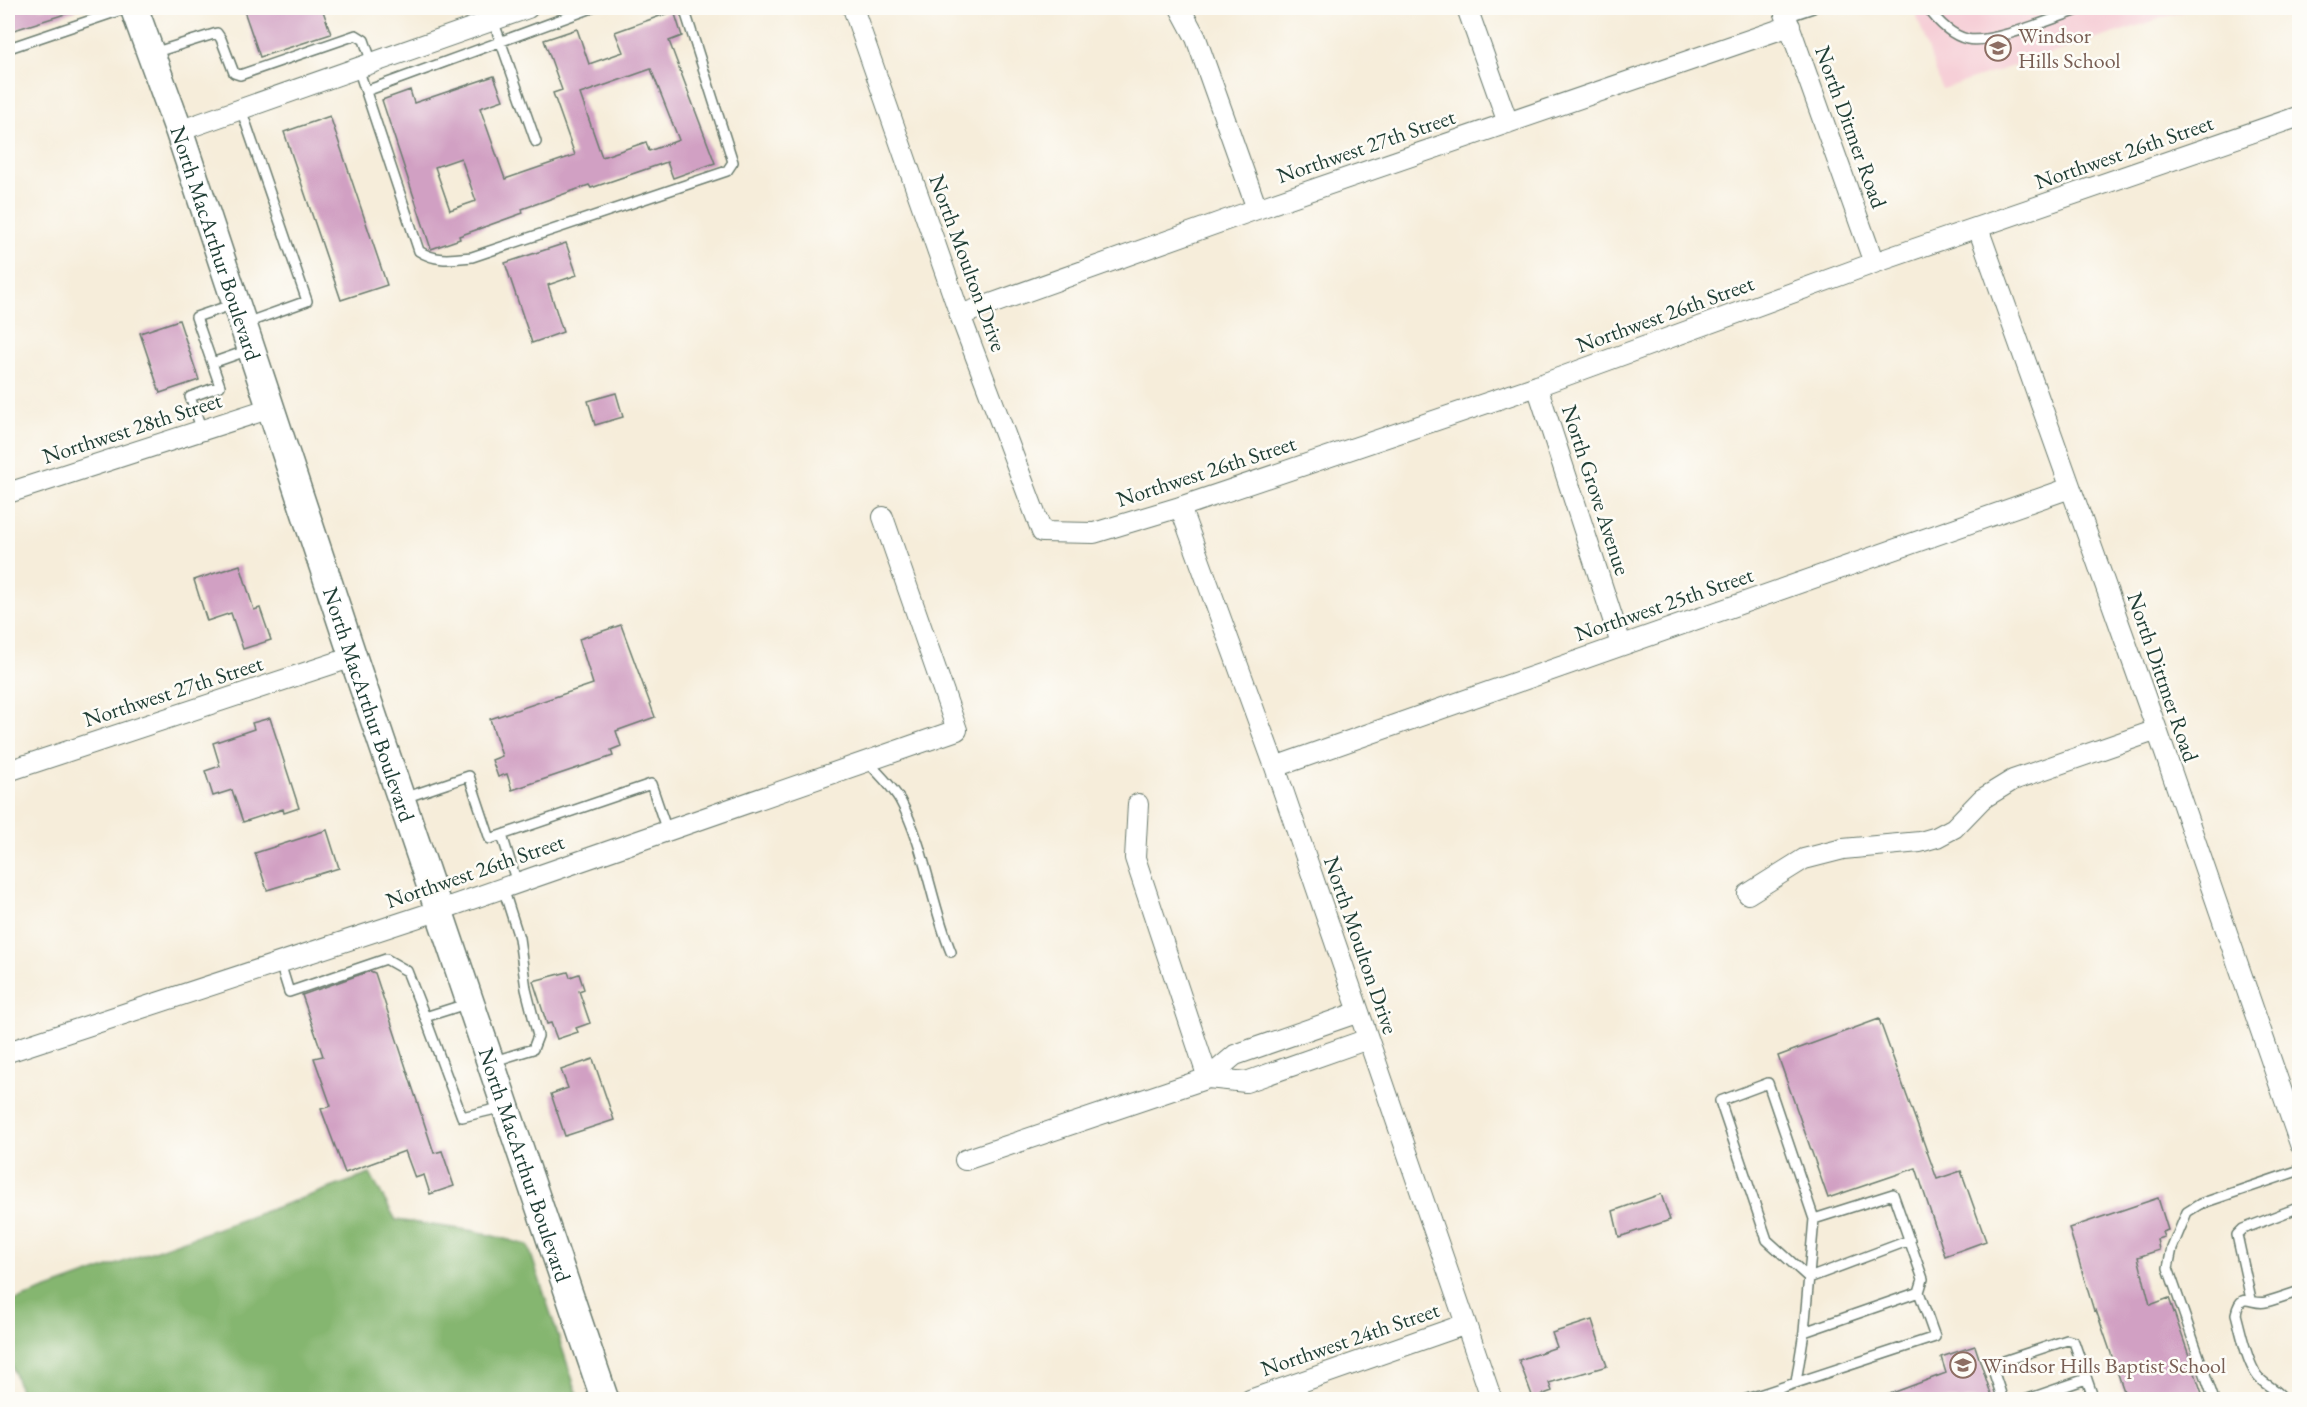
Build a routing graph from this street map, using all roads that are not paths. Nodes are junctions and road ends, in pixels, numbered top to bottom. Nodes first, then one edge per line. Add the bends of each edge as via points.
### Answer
1 (127, 8) edge
2 (134, 8) edge
3 (528, 8) edge
4 (592, 8) edge
5 (684, 8) edge
6 (853, 8) edge
7 (1180, 8) edge
8 (1467, 8) edge
9 (1813, 8) edge
10 (1928, 8) edge
11 (2084, 8) edge
12 (1786, 17) edge
13 (493, 20) junction
14 (501, 41) junction
15 (9, 48) edge
16 (150, 53) junction
17 (365, 65) junction
18 (366, 91) junction
19 (241, 109) junction
20 (2300, 116) edge
21 (1508, 123) junction
22 (178, 131) junction
23 (536, 142) dead end
24 (1257, 209) junction
25 (1978, 228) junction
26 (1874, 263) junction
27 (239, 314) junction
28 (960, 315) junction
29 (251, 349) junction
30 (212, 363) junction
31 (1536, 386) junction
32 (271, 408) junction
33 (202, 430) junction
34 (2070, 488) junction
35 (8, 493) edge
36 (1180, 507) junction
37 (883, 517) dead end
38 (1042, 532) joint
39 (1621, 644) junction
40 (353, 657) junction
41 (2157, 730) junction
42 (867, 761) junction
43 (1275, 767) junction
44 (8, 771) edge
45 (402, 798) junction
46 (1138, 804) dead end
47 (667, 831) junction
48 (502, 835) junction
49 (510, 885) junction
50 (1748, 894) dead end
51 (440, 910) junction
52 (951, 952) dead end
53 (280, 963) junction
54 (471, 1002) junction
55 (1359, 1012) junction
56 (425, 1017) junction
57 (1368, 1039) junction
58 (1277, 1041) junction
59 (8, 1052) edge
60 (492, 1062) junction
61 (1287, 1067) junction
62 (1208, 1077) junction
63 (506, 1106) junction
64 (2300, 1144) edge
65 (965, 1160) dead end
66 (2300, 1170) edge
67 (2300, 1207) edge
68 (1814, 1219) junction
69 (1910, 1240) junction
70 (1809, 1278) junction
71 (2300, 1291) edge
72 (1919, 1292) junction
73 (2251, 1299) junction
74 (1466, 1324) junction
75 (1804, 1332) junction
76 (2086, 1378) junction
77 (1796, 1382) junction
78 (2282, 1396) edge
79 (605, 1400) edge
80 (1250, 1400) edge
81 (1492, 1400) edge
82 (1744, 1400) edge
83 (2003, 1400) edge
84 (2025, 1400) edge
85 (2094, 1400) edge
86 (2214, 1400) edge

1 - 15 lane
2 - 16 main road, North MacArthur Boulevard
3 - 13 street
4 - 14 lane
5 - 18 lane via 733,162 731,168 472,257 440,260 418,251
6 - 28 street, North Moulton Drive
7 - 24 street via 1196,38
8 - 21 street
9 - 12 lane
10 - 11 lane via 1949,31 1969,40 2004,35
12 - 21 street, Northwest 27th Street
12 - 26 street, North Ditmer Road
13 - 14 lane
13 - 17 street
14 - 18 lane
14 - 23 lane
16 - 17 lane via 217,33 234,73 240,75 356,35 364,40
16 - 22 main road, North MacArthur Boulevard
17 - 18 lane
17 - 19 street
19 - 22 street
19 - 27 lane via 307,301
20 - 25 street, Northwest 26th Street
21 - 24 street, Northwest 27th Street
22 - 27 main road, North MacArthur Boulevard
24 - 28 street, Northwest 27th Street
25 - 26 street, Northwest 26th Street
25 - 34 street, North Dittmer Road
26 - 31 street, Northwest 26th Street
27 - 29 main road, North MacArthur Boulevard
27 - 30 lane via 196,317
28 - 38 street, North Moulton Drive
29 - 30 lane
29 - 32 main road, North MacArthur Boulevard
30 - 33 lane via 220,386 190,396
31 - 36 street, Northwest 26th Street
31 - 39 street, North Grove Avenue
32 - 33 street, Northwest 28th Street
32 - 40 main road, North MacArthur Boulevard
33 - 35 street, Northwest 28th Street
34 - 39 street, Northwest 25th Street
34 - 41 street, North Dittmer Road
36 - 38 street, Northwest 26th Street via 1094,532
36 - 43 street, North Moulton Drive
37 - 42 street, Northwest 26th Street via 957,730
39 - 43 street, Northwest 25th Street
40 - 44 street, Northwest 27th Street
40 - 45 main road, North MacArthur Boulevard
41 - 50 street via 2013,780 1982,799 1954,828 1937,837 1843,849 1804,859
41 - 64 street, North Dittmer Road
42 - 47 street, Northwest 26th Street
42 - 52 lane via 899,797 910,822
43 - 55 street, North Moulton Drive
45 - 48 lane via 469,776 490,839
45 - 51 main road, North MacArthur Boulevard
46 - 62 street via 1135,858
47 - 48 lane via 651,784
47 - 49 street, Northwest 26th Street
48 - 49 lane
49 - 51 street, Northwest 26th Street
49 - 60 lane via 526,989 538,1036 533,1048
51 - 53 street, Northwest 26th Street
51 - 54 main road, North MacArthur Boulevard
53 - 56 lane via 289,992 386,959 406,971
53 - 59 street, Northwest 26th Street
54 - 56 lane
54 - 60 main road, North MacArthur Boulevard
55 - 57 street, North Moulton Drive
55 - 58 street
56 - 63 lane via 462,1117
57 - 61 street
57 - 74 street, North Moulton Drive
58 - 61 street
58 - 62 street via 1235,1054
60 - 63 main road, North MacArthur Boulevard
61 - 62 street via 1246,1082
62 - 65 street
63 - 79 main road, North MacArthur Boulevard
66 - 86 lane via 2200,1204 2187,1212 2172,1248 2168,1268
67 - 73 lane via 2243,1229 2237,1235
68 - 69 lane via 1893,1194
68 - 70 lane
68 - 70 lane via 1768,1083 1720,1101 1767,1240
69 - 70 lane
69 - 72 lane via 1923,1278
70 - 75 lane
71 - 73 lane via 2262,1304
72 - 75 lane
72 - 77 lane via 1935,1337
73 - 78 lane via 2238,1305 2239,1324 2255,1374
74 - 80 street, Northwest 24th Street
74 - 81 street, North Moulton Drive
75 - 77 lane
76 - 83 lane via 2074,1342 2067,1340 1998,1363 1993,1370
76 - 84 lane
76 - 85 lane
77 - 82 lane

